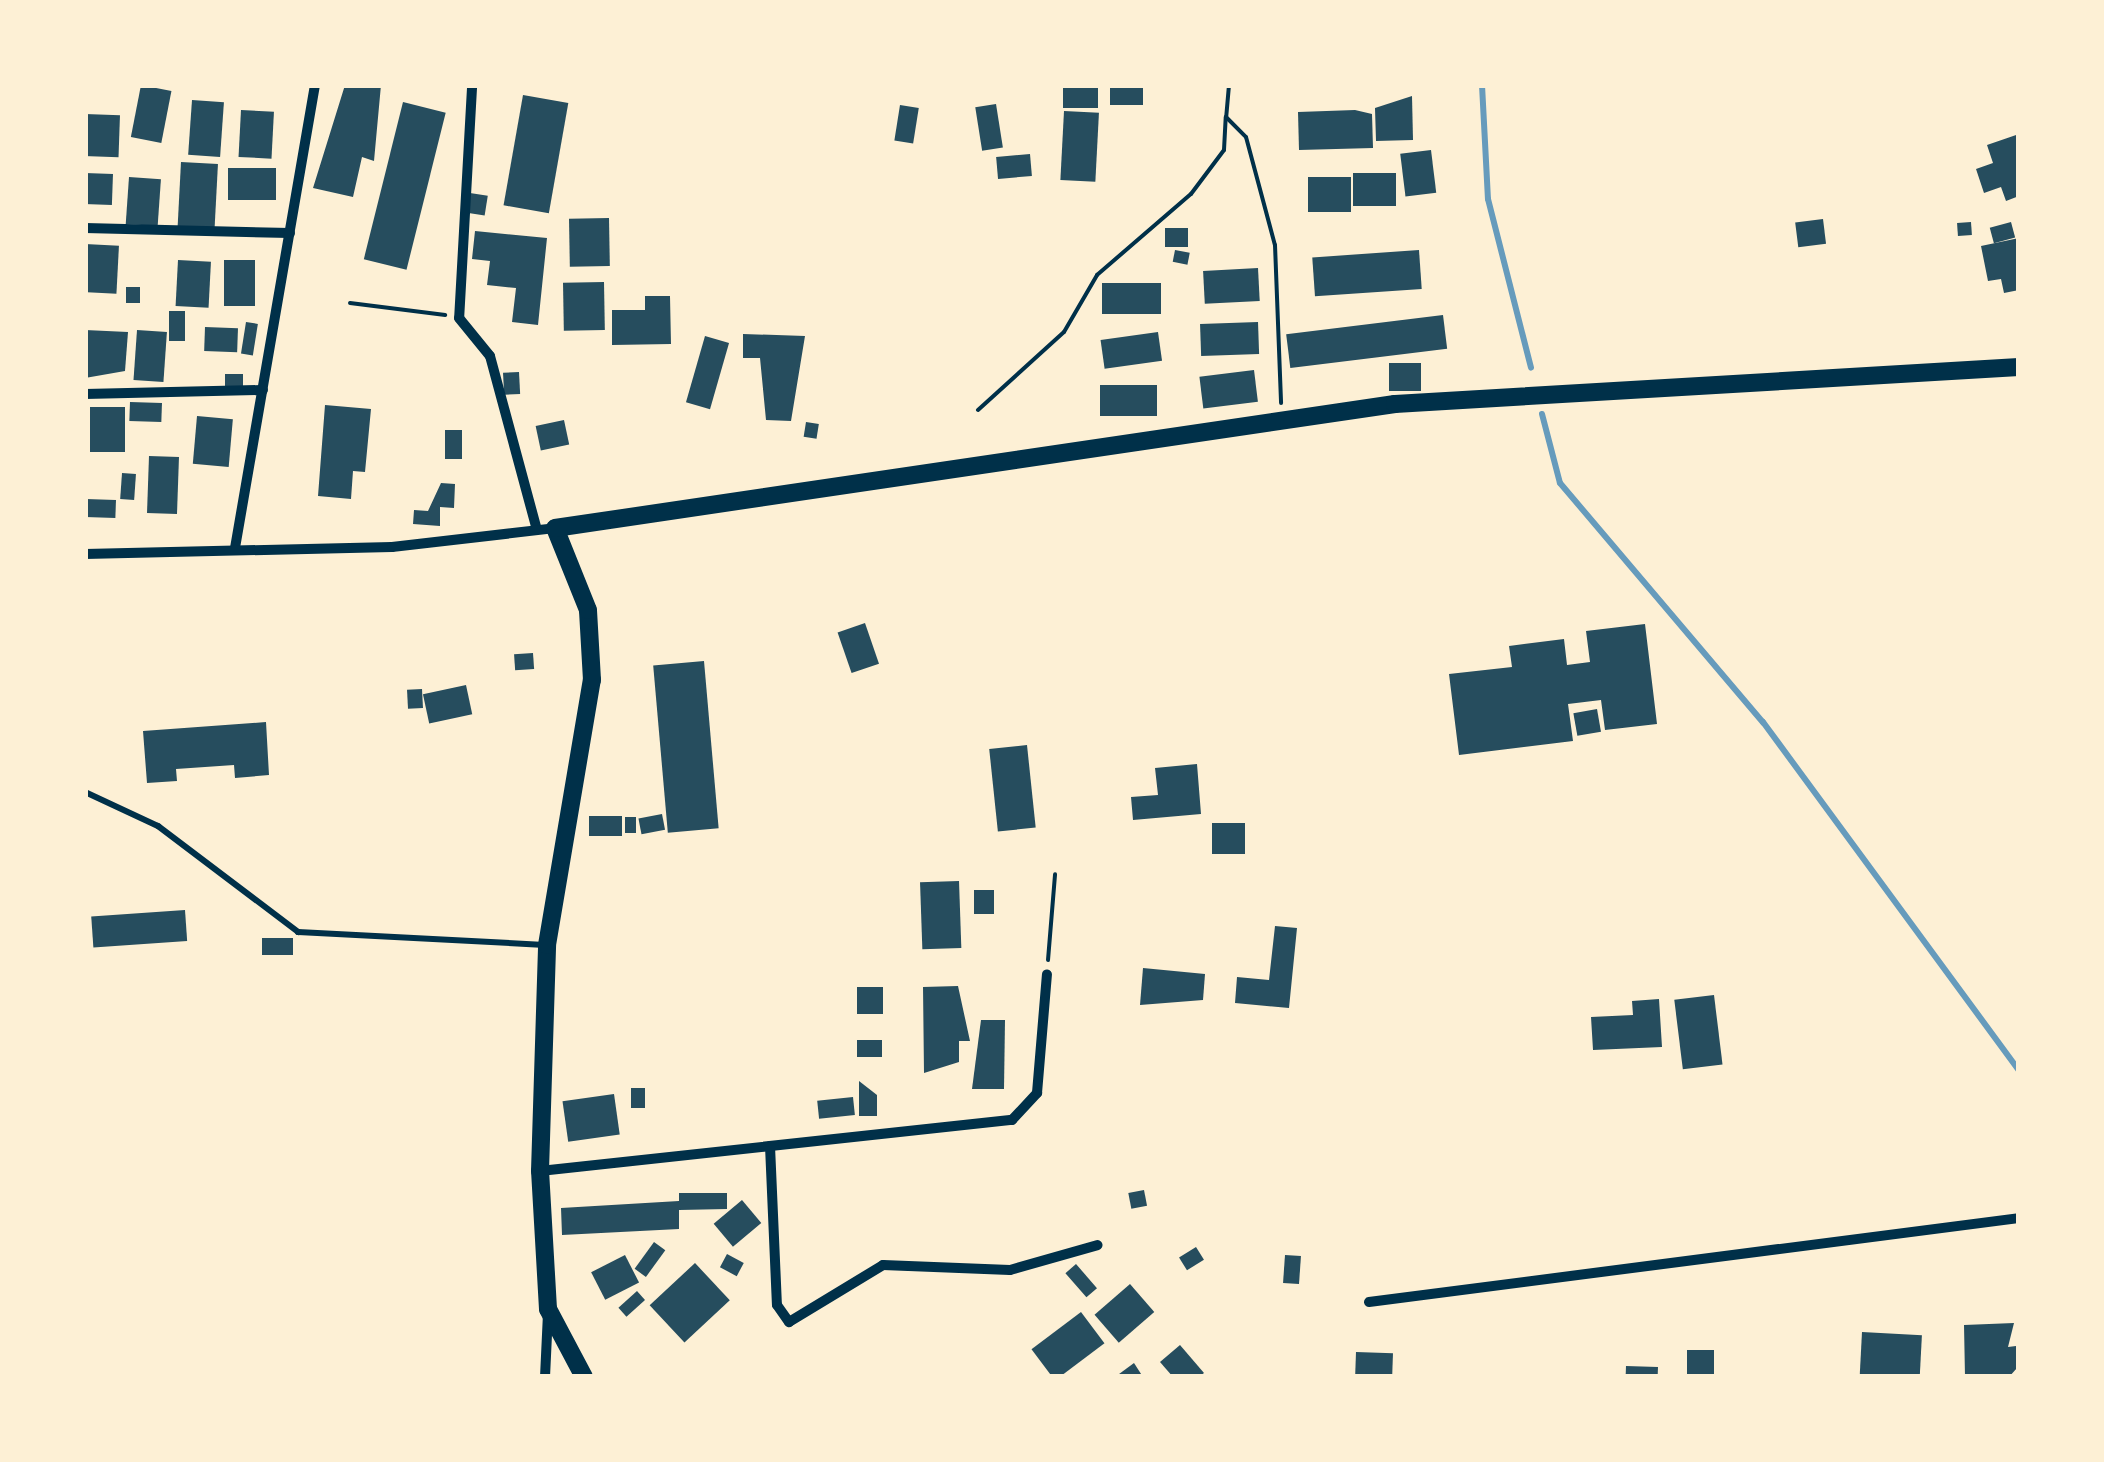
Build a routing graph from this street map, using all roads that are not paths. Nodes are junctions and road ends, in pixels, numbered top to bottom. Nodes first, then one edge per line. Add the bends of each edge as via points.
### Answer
1 (315, 85) edge
2 (476, 90) edge
3 (85, 228) edge
4 (290, 233) junction
5 (2019, 367) edge
6 (263, 390) junction
7 (85, 394) edge
8 (546, 529) junction
9 (235, 548) junction
10 (85, 554) edge
11 (85, 792) edge
12 (547, 945) junction
13 (1047, 974) road end
14 (770, 1146) junction
15 (540, 1171) junction
16 (2019, 1218) edge
17 (1098, 1245) dead end
18 (1369, 1302) dead end
19 (548, 1309) junction
20 (545, 1377) edge
21 (584, 1377) edge

1 - 4 street
2 - 8 street via 460,318 490,356
3 - 4 street
4 - 6 street
5 - 8 street via 1509,394 1282,418
6 - 7 street
6 - 9 street
8 - 9 street via 392,547
8 - 12 street via 588,610 592,680
9 - 10 street
11 - 12 lane via 158,826 298,932
12 - 15 street
13 - 14 street via 1037,1094 1012,1120
14 - 15 street
14 - 17 street via 778,1304 788,1322 883,1265 1010,1270
15 - 19 street
16 - 18 street
19 - 20 street
19 - 21 street

